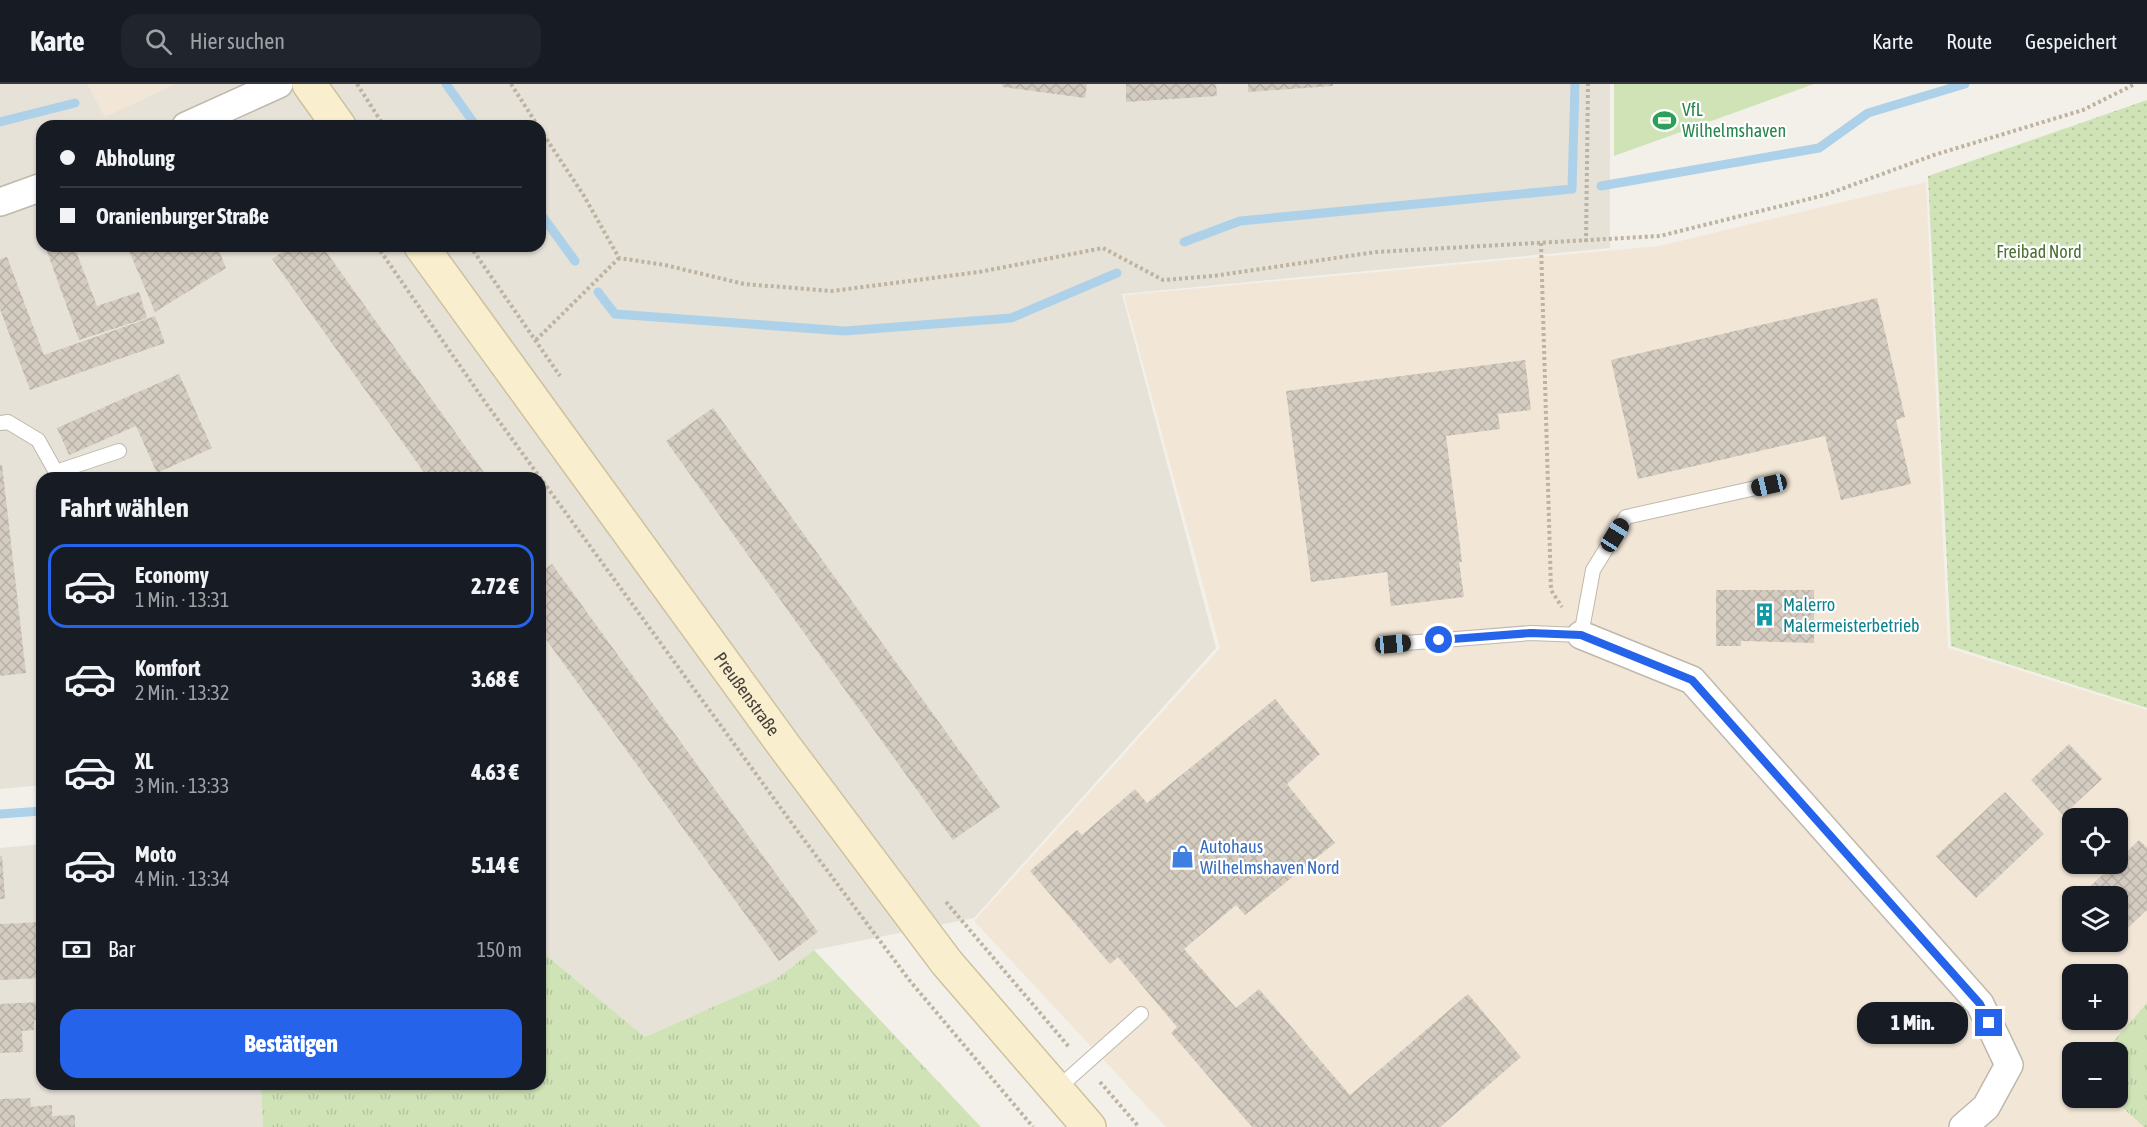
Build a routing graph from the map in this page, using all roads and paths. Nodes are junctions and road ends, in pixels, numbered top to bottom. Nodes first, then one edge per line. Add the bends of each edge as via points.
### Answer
1 (279, 84) edge
2 (309, 84) edge
3 (357, 84) edge
4 (511, 84) edge
5 (1588, 84) edge
6 (2135, 84) edge
7 (199, 120) edge
8 (335, 120) edge
9 (380, 120) edge
10 (534, 120) edge
11 (546, 139) edge
12 (36, 189) edge
13 (0, 202) edge
14 (1586, 242) junction
15 (1541, 243) junction
16 (381, 252) edge
17 (425, 252) edge
18 (474, 252) edge
19 (619, 258) junction
20 (536, 340) junction
21 (562, 379) dead end
22 (0, 423) edge
23 (119, 450) dead end
24 (536, 472) edge
25 (1769, 485) dead end
26 (546, 486) edge
27 (1581, 635) junction
28 (1393, 644) dead end
29 (941, 895) dead end
30 (1141, 1014) dead end
31 (1084, 1064) junction
32 (1057, 1089) junction
33 (1033, 1127) edge
34 (1089, 1127) edge
35 (1139, 1127) edge
36 (1963, 1127) edge

1 - 7 street
2 - 8 main road
3 - 9 path
4 - 10 path
5 - 14 path
6 - 14 path via 2083,110 1934,155 1825,195 1660,236
11 - 19 path
12 - 13 street
14 - 15 path
15 - 19 path via 1376,252 1163,280 1102,248 979,272 832,291 744,284
15 - 27 path via 1551,590
16 - 24 path
17 - 32 main road, Preußenstraße via 947,963
18 - 20 path
19 - 20 path
20 - 21 path
22 - 23 lane via 8,422 38,440 56,472
25 - 27 lane via 1626,517 1593,570
26 - 33 path via 910,981
27 - 28 lane via 1531,633
27 - 36 street via 1692,680 1980,1004 2009,1065 1986,1107
29 - 31 path
30 - 31 lane
31 - 32 lane
31 - 35 path
32 - 34 main road, Preußenstraße

